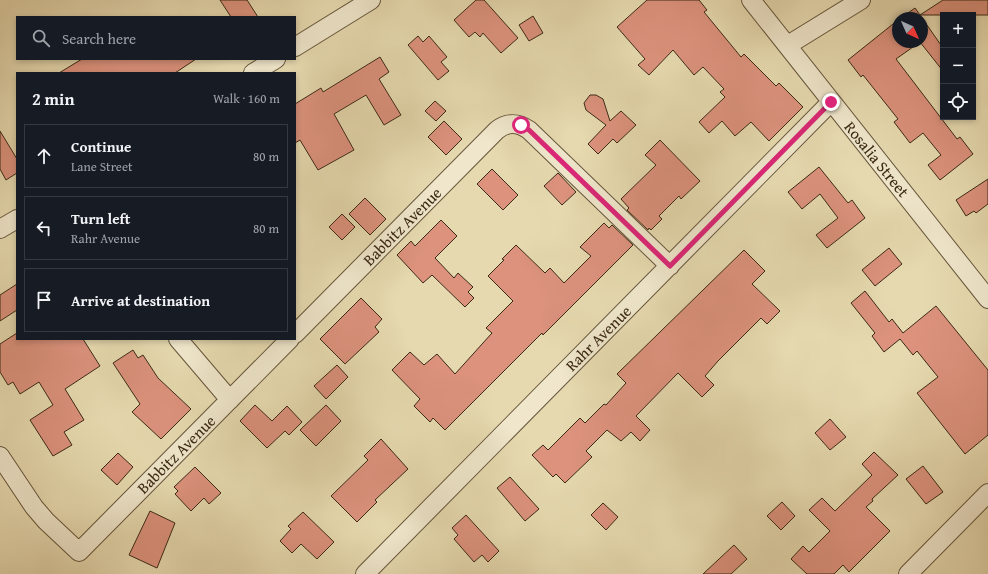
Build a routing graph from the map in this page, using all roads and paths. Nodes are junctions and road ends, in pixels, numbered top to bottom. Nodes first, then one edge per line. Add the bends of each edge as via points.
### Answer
1 (371, 0) edge
2 (751, 0) edge
3 (861, 0) edge
4 (788, 45) junction
5 (296, 46) edge
6 (274, 60) edge
7 (255, 72) edge
8 (831, 102) junction
9 (16, 220) edge
10 (0, 229) edge
11 (670, 266) junction
12 (988, 299) edge
13 (296, 333) edge
14 (179, 340) edge
15 (289, 340) edge
16 (230, 400) junction
17 (0, 456) edge
18 (988, 493) edge
19 (365, 574) edge
20 (908, 574) edge

1 - 5 street
2 - 4 street, Rosalia Street
3 - 4 street
4 - 8 street, Rosalia Street
6 - 7 street
8 - 11 street, Rahr Avenue
8 - 12 street, Rosalia Street
9 - 10 street
11 - 13 street, Babbitz Avenue via 529,130 512,123 497,130
11 - 19 street, Rahr Avenue
14 - 16 street
15 - 16 street, Babbitz Avenue
16 - 17 street, Babbitz Avenue via 79,552 34,507
18 - 20 street

